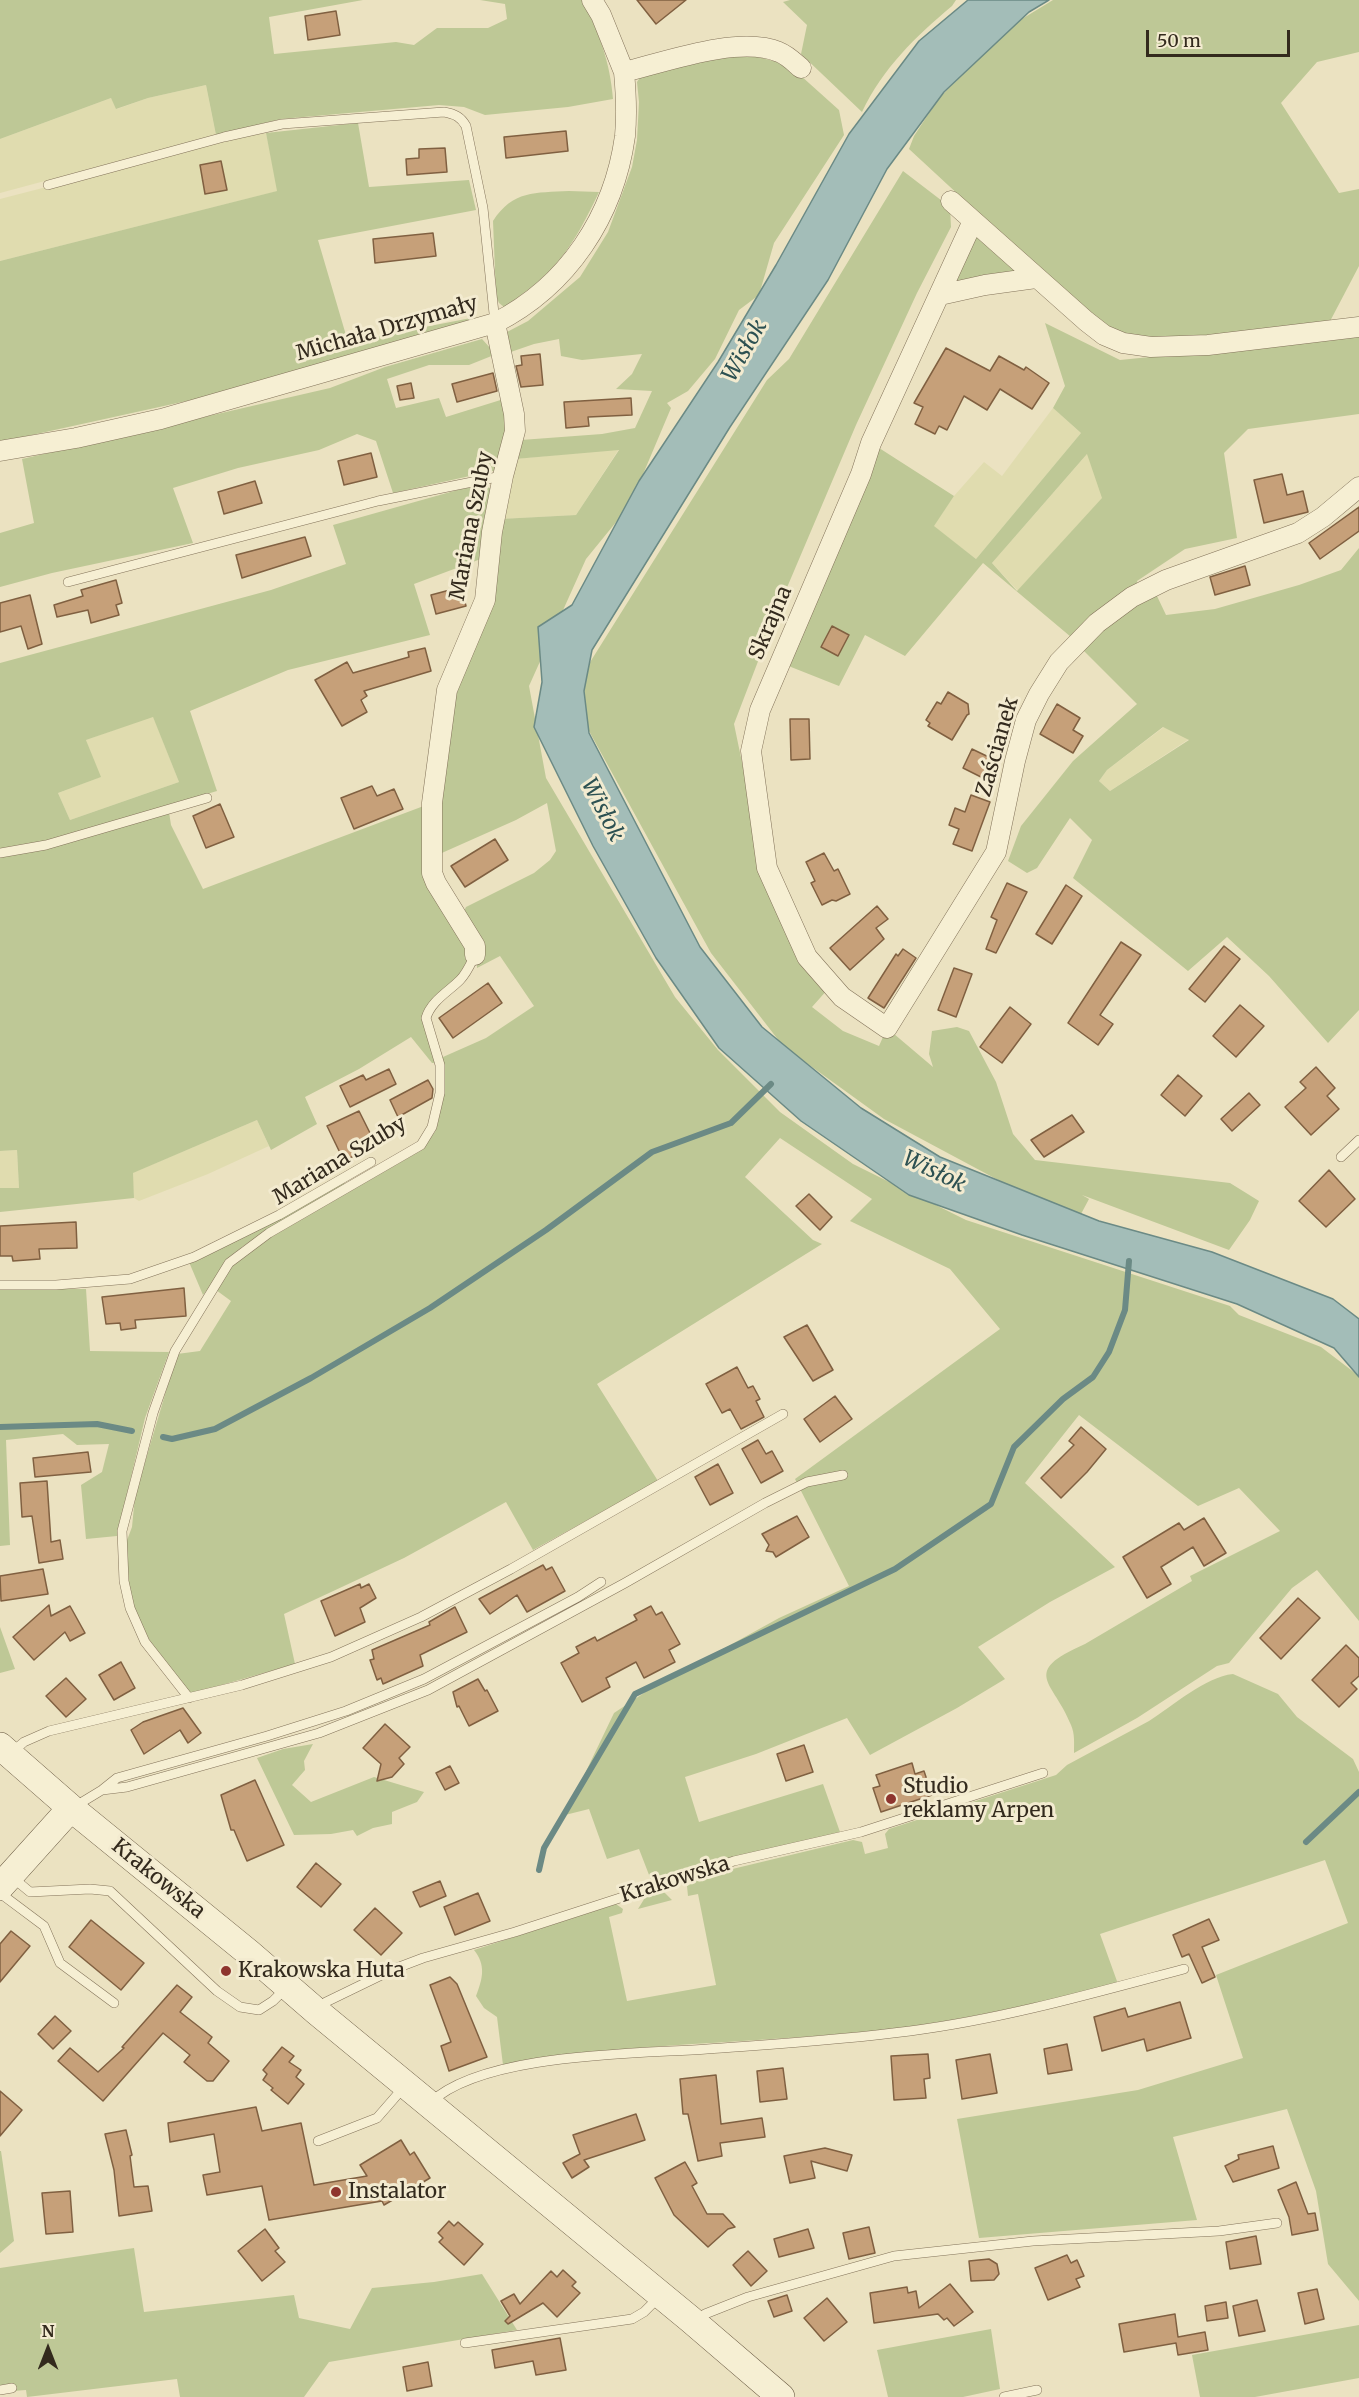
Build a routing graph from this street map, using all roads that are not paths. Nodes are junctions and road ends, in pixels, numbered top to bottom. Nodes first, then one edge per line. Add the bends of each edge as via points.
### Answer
1 (592, 0) edge
2 (801, 68) dead end
3 (624, 72) junction
4 (48, 185) dead end
5 (951, 201) dead end
6 (974, 221) junction
7 (1036, 278) junction
8 (940, 295) junction
9 (495, 323) junction
10 (1359, 327) edge
11 (0, 451) edge
12 (503, 476) junction
13 (1359, 487) edge
14 (68, 582) dead end
15 (207, 798) dead end
16 (0, 854) edge
17 (475, 955) joint
18 (887, 1028) joint
19 (1359, 1140) edge
20 (1341, 1157) dead end
21 (371, 1162) dead end
22 (0, 1285) edge
23 (783, 1414) dead end
24 (843, 1475) dead end
25 (601, 1581) dead end
26 (189, 1698) junction
27 (5, 1750) edge
28 (1043, 1773) dead end
29 (102, 1790) junction
30 (71, 1808) junction
31 (3, 1885) edge
32 (1184, 1969) dead end
33 (287, 1986) junction
34 (114, 2003) dead end
35 (316, 2011) junction
36 (406, 2085) junction
37 (429, 2104) junction
38 (318, 2141) dead end
39 (1277, 2223) dead end
40 (661, 2295) junction
41 (695, 2324) junction
42 (465, 2343) dead end
43 (12, 2388) dead end
44 (0, 2390) edge
45 (1037, 2390) dead end
46 (781, 2397) edge
47 (1004, 2397) edge

1 - 3 street, Michała Drzymały
2 - 3 street via 778,51 745,46
3 - 9 street, Michała Drzymały via 624,138 610,194 596,226 576,256 539,297
4 - 9 lane via 282,124 452,113 466,126 483,208
5 - 6 street
6 - 7 street
6 - 8 street, Skrajna
7 - 8 street
7 - 10 street via 1095,328 1132,345 1208,345
8 - 18 street, Skrajna via 871,443 760,710 751,751 767,868 807,957 842,997
9 - 11 street, Michała Drzymały via 161,419
9 - 12 street, Mariana Szuby via 515,431
12 - 14 lane via 378,501
12 - 17 street, Mariana Szuby via 485,600 447,690 432,803 432,873 475,946
13 - 18 street, Zaścianek via 1298,533 1166,580 1132,597 1097,623 1059,662 1026,720 996,852
15 - 16 lane via 46,845
17 - 26 lane, Mariana Szuby via 463,978 428,1011 426,1018 440,1065 440,1093 432,1127 421,1145 247,1248 230,1263 175,1351 153,1413 122,1531 124,1581 130,1608 145,1642
19 - 20 lane
21 - 22 lane via 279,1215 194,1257 130,1279
23 - 26 lane via 422,1617 331,1657
24 - 29 lane via 807,1482 765,1503 428,1690 319,1733 127,1787
25 - 29 lane via 424,1679 346,1711 117,1779
26 - 27 lane via 49,1731
27 - 30 main road, Krakowska
28 - 35 lane, Krakowska via 861,1832 734,1861 423,1959 326,2002
29 - 30 lane
30 - 31 main road
30 - 33 main road, Krakowska
31 - 33 lane via 30,1892 110,1891 217,1991 240,2007 258,2010
31 - 34 lane via 44,1926 60,1963
32 - 37 lane via 1040,2008 912,2031 539,2061 471,2078 439,2094
33 - 35 main road, Krakowska
35 - 36 main road, Krakowska
36 - 37 main road, Krakowska
36 - 38 lane via 377,2118
37 - 40 main road, Krakowska
39 - 41 lane via 1219,2231 1033,2241 894,2256 748,2297 705,2314
40 - 41 main road, Krakowska
40 - 42 lane via 632,2319
41 - 46 main road, Krakowska
43 - 44 lane
45 - 47 lane

